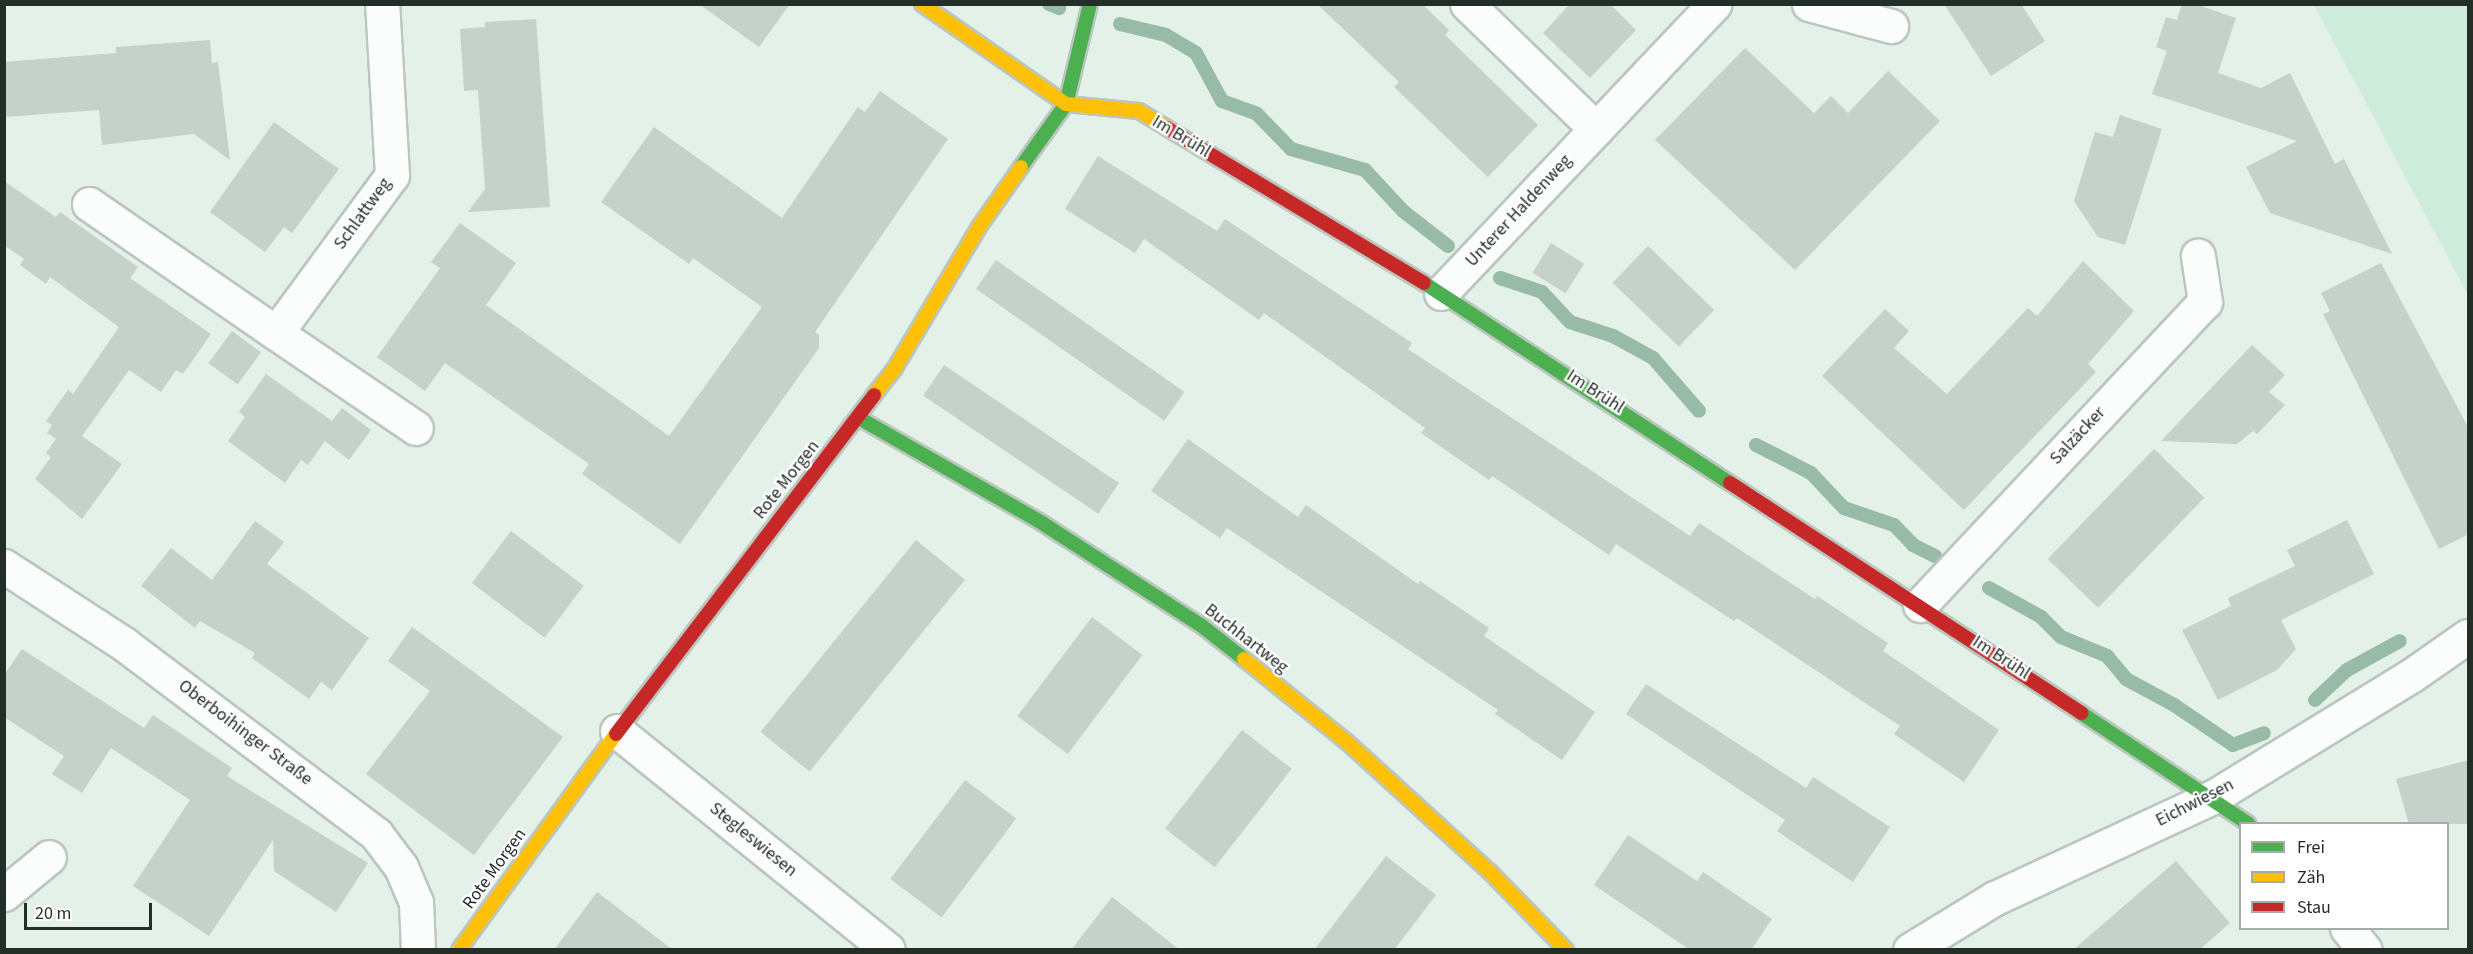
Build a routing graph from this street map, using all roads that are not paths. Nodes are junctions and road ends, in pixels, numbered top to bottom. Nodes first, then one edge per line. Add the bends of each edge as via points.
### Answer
1 (382, 4) edge
2 (922, 4) edge
3 (1090, 4) edge
4 (1467, 4) edge
5 (1714, 4) edge
6 (1809, 4) edge
7 (1891, 26) dead end
8 (1066, 104) junction
9 (1596, 129) junction
10 (89, 204) dead end
11 (2198, 256) dead end
12 (1441, 293) junction
13 (276, 333) junction
14 (859, 418) junction
15 (416, 428) dead end
16 (4, 566) edge
17 (1920, 605) junction
18 (2469, 636) edge
19 (617, 731) junction
20 (2213, 797) junction
21 (2246, 822) edge
22 (49, 857) dead end
23 (4, 894) edge
24 (2349, 930) edge
25 (418, 950) edge
26 (459, 950) edge
27 (888, 950) edge
28 (1566, 950) edge
29 (1910, 950) edge
30 (2365, 950) edge

1 - 13 street, Schlattweg via 392,175
2 - 8 street, Im Brühl
3 - 8 street, Rote Morgen
4 - 9 street
5 - 9 street, Unterer Haldenweg
6 - 7 street
8 - 12 street, Im Brühl via 1139,111
8 - 14 street, Rote Morgen via 979,227 895,368
9 - 12 street, Unterer Haldenweg
10 - 13 street
11 - 17 street, Salzäcker via 2205,302
12 - 17 street, Im Brühl
13 - 15 street
14 - 19 street, Rote Morgen
14 - 28 street, Buchhartweg via 1042,523 1202,626 1347,742 1490,872
16 - 25 street, Oberboihinger Straße via 124,644 376,834 401,867 416,902
17 - 20 street, Im Brühl
18 - 20 street, Eichwiesen
19 - 26 street, Rote Morgen
19 - 27 street, Stegleswiesen
20 - 21 street, Im Brühl
20 - 29 street, Eichwiesen via 1995,898
22 - 23 street
24 - 30 street

